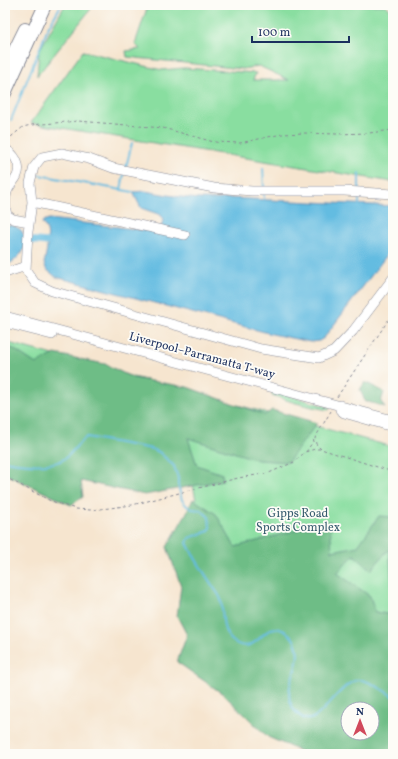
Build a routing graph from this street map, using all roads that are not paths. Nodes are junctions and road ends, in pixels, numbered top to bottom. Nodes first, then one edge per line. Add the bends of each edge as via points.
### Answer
1 (37, 5) edge
2 (45, 5) edge
3 (5, 70) edge
4 (5, 93) edge
5 (5, 149) edge
6 (393, 194) edge
7 (32, 202) junction
8 (7, 218) edge
9 (29, 222) junction
10 (185, 235) dead end
11 (26, 266) junction
12 (5, 273) edge
13 (393, 278) edge
14 (5, 316) edge
15 (5, 323) edge
16 (268, 386) junction
17 (338, 403) junction
18 (393, 420) edge
19 (393, 427) edge

1 - 3 main road
2 - 4 main road
5 - 8 lane via 13,154 19,169 7,193
6 - 7 lane via 214,188 113,168 62,153 42,157 34,167 30,183
7 - 9 lane
7 - 10 lane
8 - 9 lane
9 - 11 lane
11 - 12 lane
11 - 13 lane via 35,283 52,291 261,349 319,358 334,351 353,331
14 - 16 lane, Liverpool–Parramatta T-way
15 - 16 lane via 255,389 263,390
16 - 17 lane, Liverpool–Parramatta T-way
17 - 18 lane, Liverpool–Parramatta T-way
17 - 19 lane via 344,413

